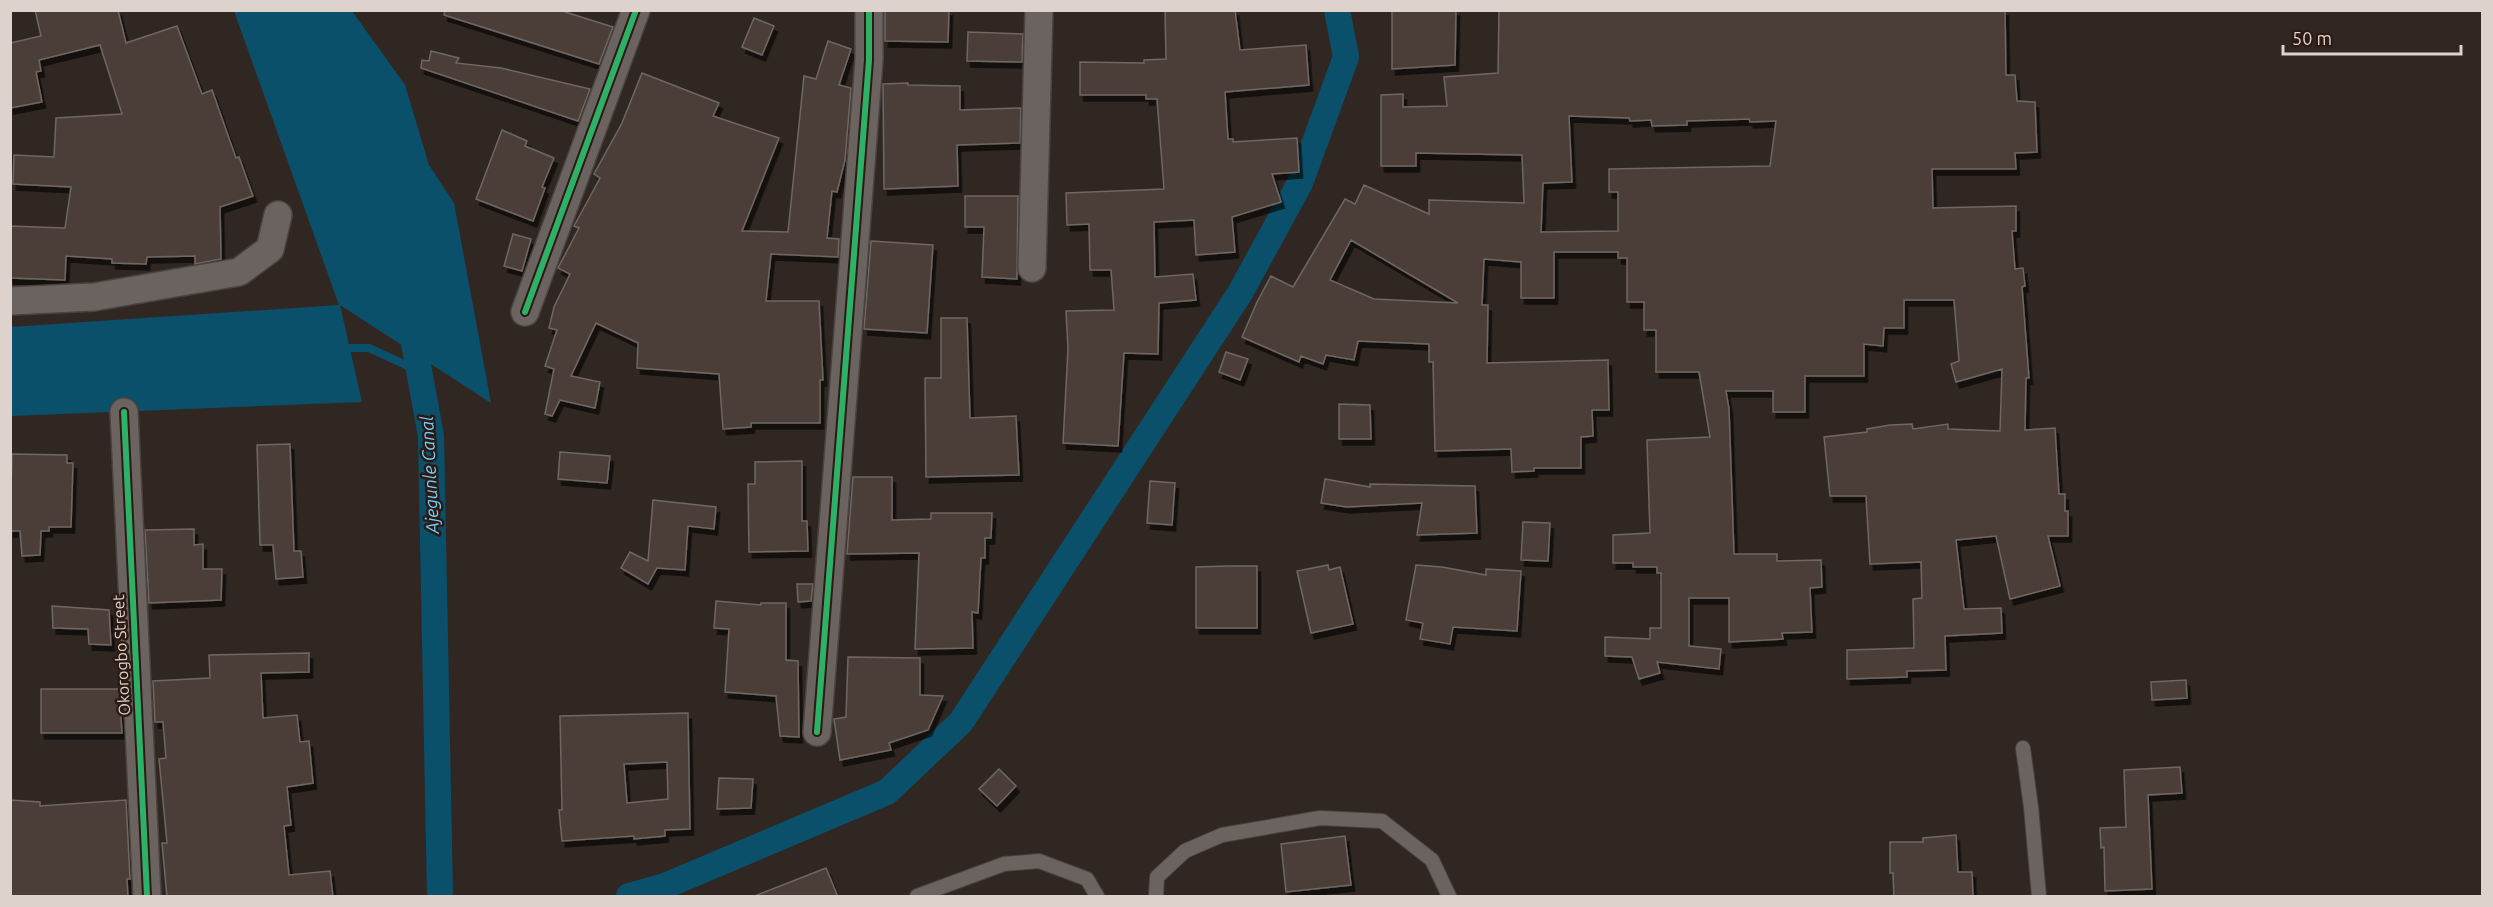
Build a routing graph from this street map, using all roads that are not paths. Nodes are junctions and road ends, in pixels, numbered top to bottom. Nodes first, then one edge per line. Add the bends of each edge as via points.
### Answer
1 (636, 10) edge
2 (869, 10) edge
3 (1039, 10) edge
4 (278, 216) dead end
5 (1032, 268) dead end
6 (10, 301) edge
7 (525, 312) dead end
8 (124, 412) dead end
9 (817, 732) dead end
10 (2023, 748) dead end
11 (147, 897) edge
12 (917, 897) edge
13 (1097, 897) edge
14 (1156, 897) edge
15 (1449, 897) edge
16 (2039, 897) edge

1 - 7 street
2 - 9 street via 869,60
3 - 5 street
4 - 6 street via 270,249 239,272 94,297
8 - 11 street, Okorogbo Street
10 - 16 lane
12 - 13 lane via 1004,864 1039,861 1087,879
14 - 15 lane via 1157,877 1185,851 1222,834 1320,818 1382,821 1432,860

